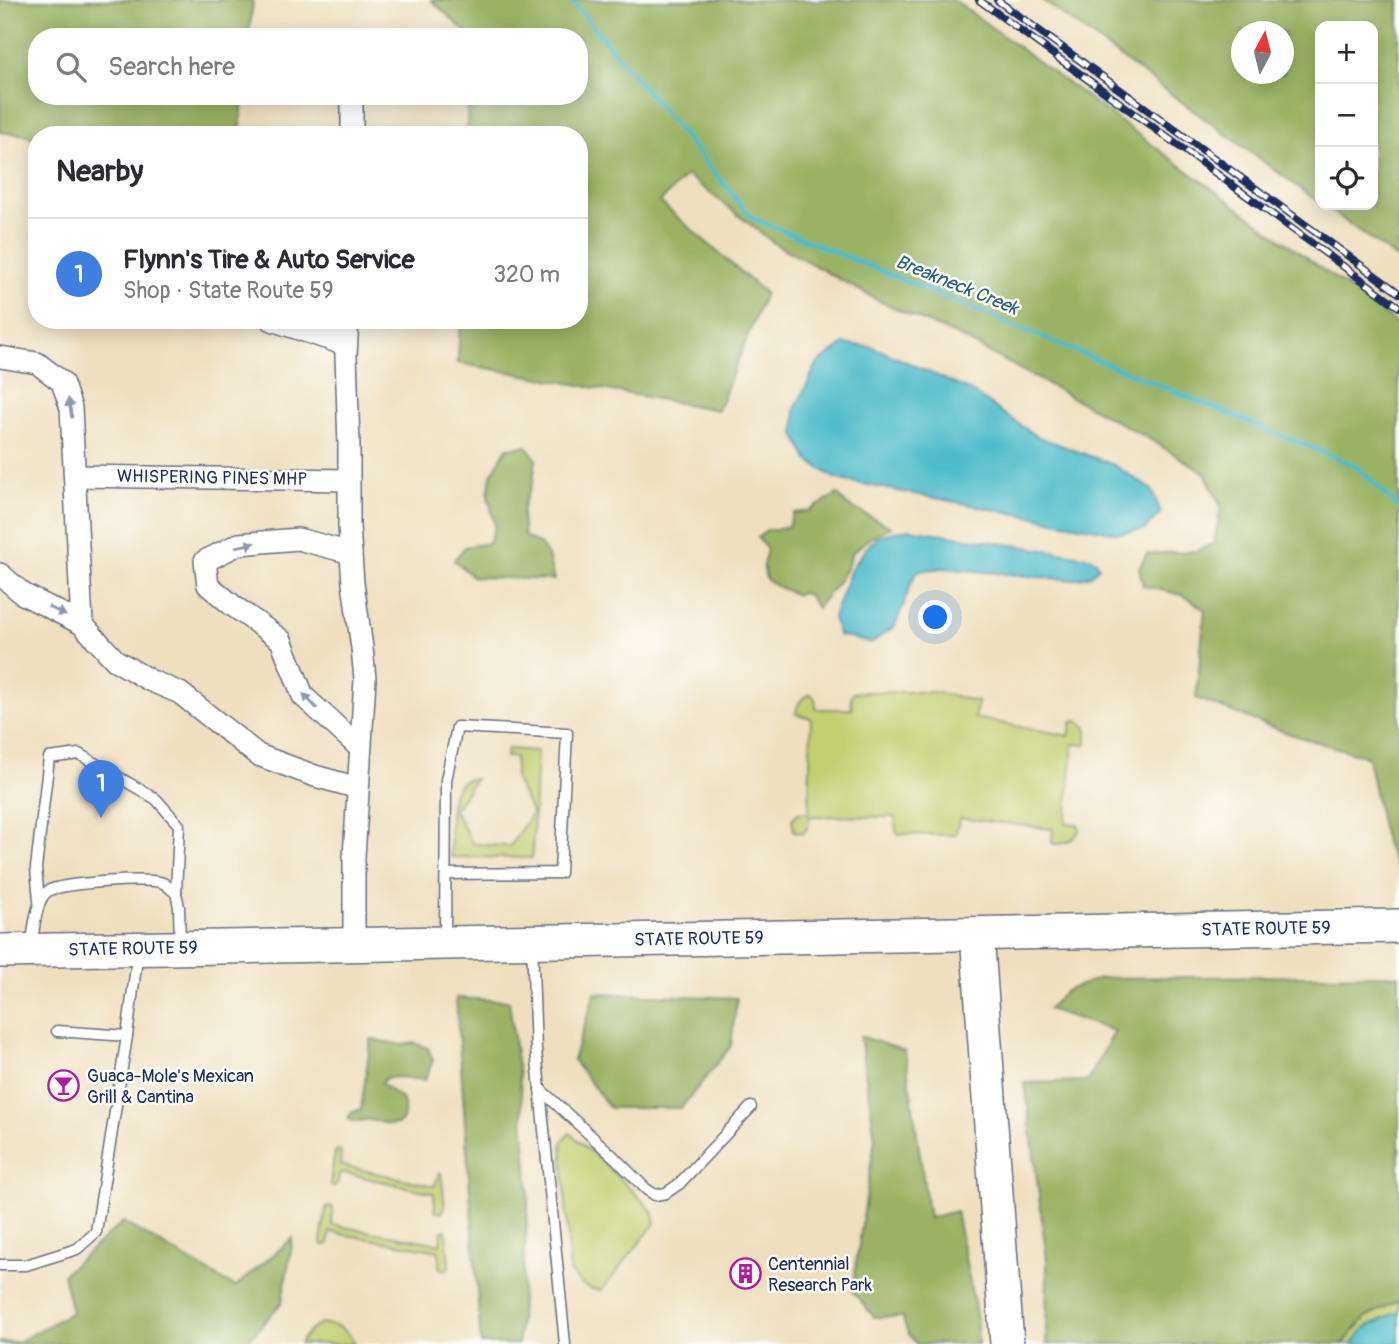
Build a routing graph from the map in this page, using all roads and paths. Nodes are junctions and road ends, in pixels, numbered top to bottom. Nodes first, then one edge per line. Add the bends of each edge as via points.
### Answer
1 (352, 105) edge
2 (352, 126) edge
3 (299, 329) edge
4 (347, 329) edge
5 (346, 345) junction
6 (0, 357) edge
7 (75, 476) junction
8 (349, 480) junction
9 (351, 553) junction
10 (0, 574) edge
11 (82, 624) junction
12 (360, 748) junction
13 (358, 788) junction
14 (447, 874) junction
15 (176, 893) junction
16 (39, 901) junction
17 (1399, 926) edge
18 (977, 934) junction
19 (532, 942) junction
20 (445, 943) junction
21 (354, 945) junction
22 (180, 948) junction
23 (138, 949) junction
24 (15, 951) edge
25 (57, 1031) dead end
26 (127, 1035) junction
27 (540, 1089) junction
28 (751, 1107) dead end
29 (0, 1265) edge
30 (565, 1344) edge
31 (1007, 1344) edge

1 - 2 street
3 - 5 street
4 - 5 street
5 - 8 street
7 -> 6 street via 71,408 62,382 37,363
7 - 8 street, WHISPERING PINES MHP
7 - 11 street
8 - 9 street
9 - 12 street via 365,679
12 -> 9 street via 303,696 281,640 208,585 205,561 239,544 298,539
10 -> 11 street via 23,594
11 - 13 street via 115,660 180,694 258,755
12 - 13 street
13 - 21 street
14 - 14 lane via 446,780 457,727 567,733 560,873
14 - 20 lane
15 - 16 lane via 163,883 125,881 65,885 47,891
15 - 16 lane via 179,825 156,799 79,754 49,758 36,868
15 - 22 lane
16 - 24 lane
17 - 18 main road, STATE ROUTE 59
18 - 19 main road, STATE ROUTE 59
18 - 31 main road
19 - 20 main road, STATE ROUTE 59
19 - 27 lane
20 - 21 main road, STATE ROUTE 59
21 - 22 main road, STATE ROUTE 59
22 - 23 main road, STATE ROUTE 59
23 - 24 main road, STATE ROUTE 59
23 - 26 lane
25 - 26 lane
26 - 29 lane via 96,1232 77,1249 26,1265
27 - 28 lane via 655,1195 679,1184
27 - 30 lane

